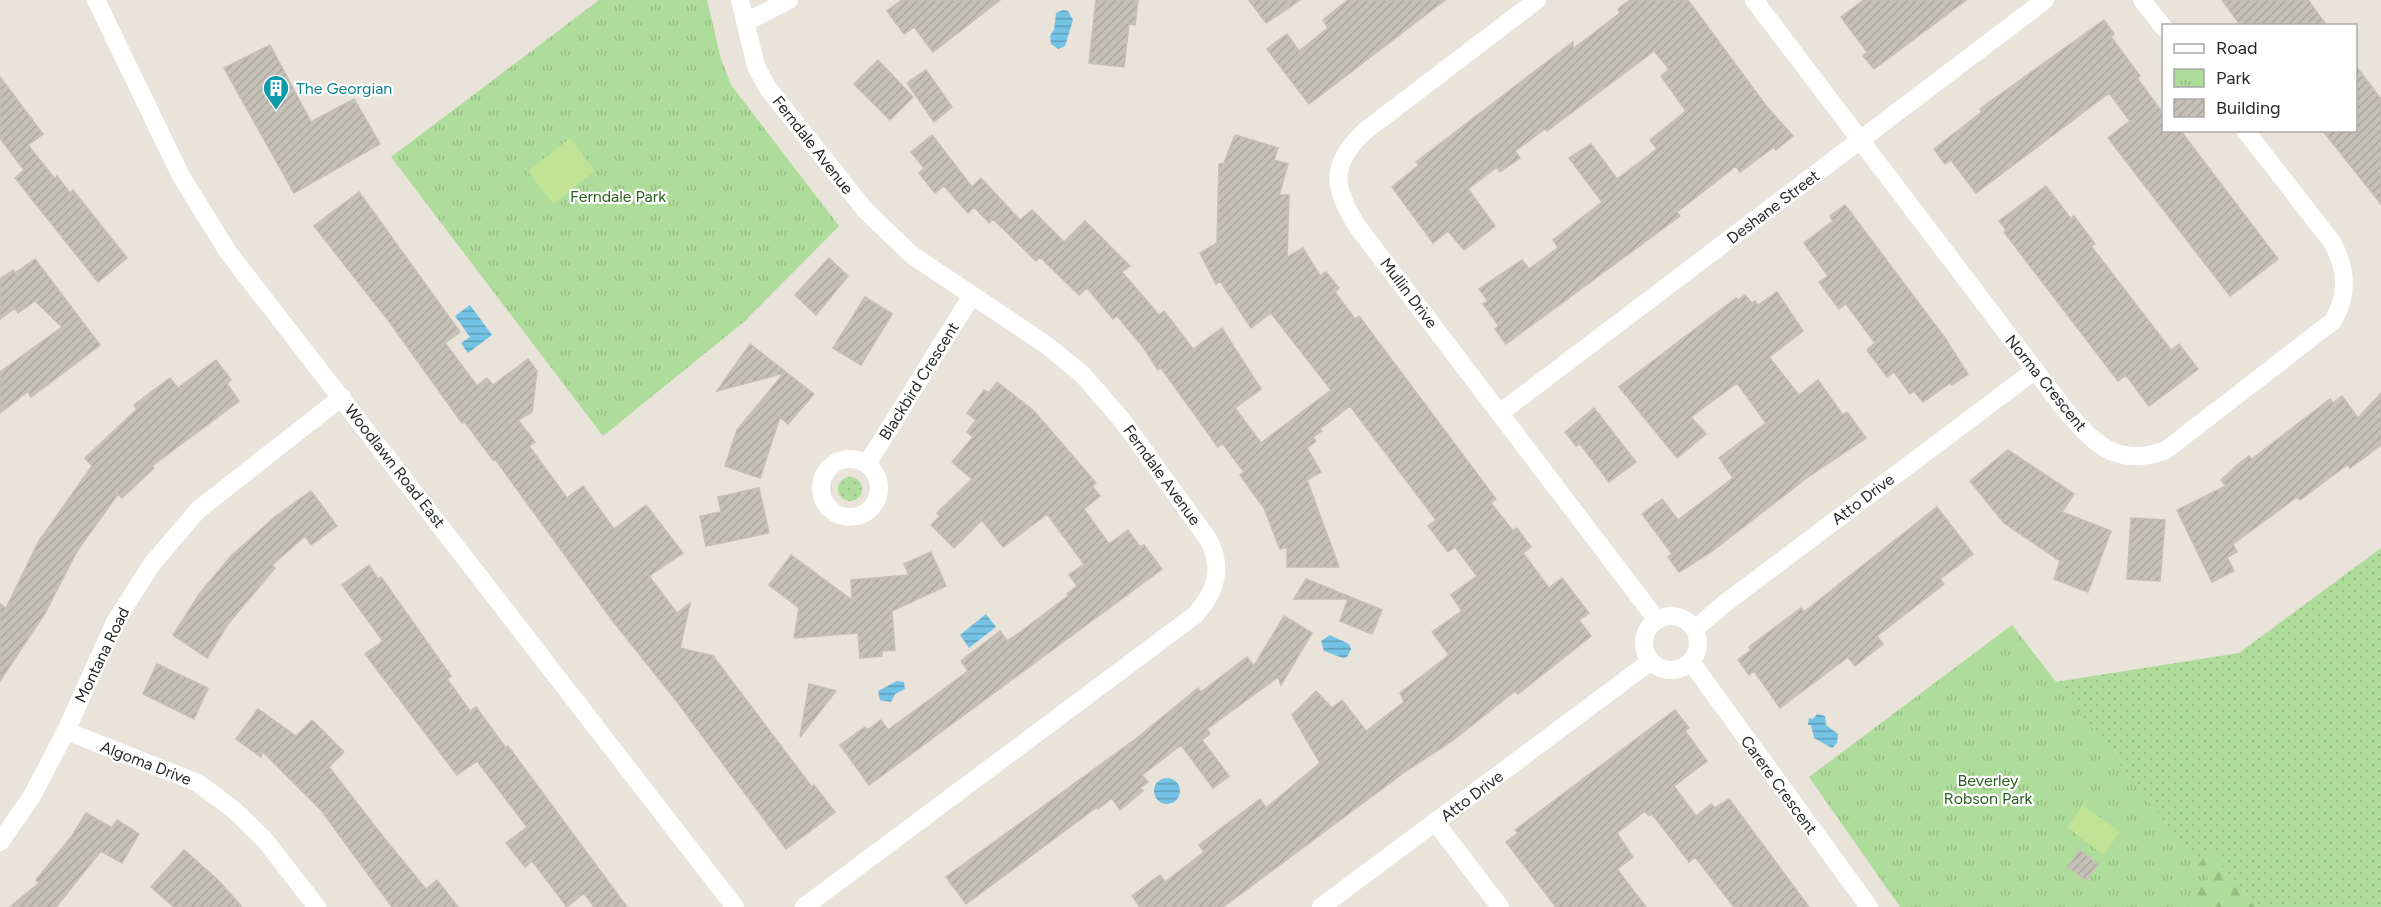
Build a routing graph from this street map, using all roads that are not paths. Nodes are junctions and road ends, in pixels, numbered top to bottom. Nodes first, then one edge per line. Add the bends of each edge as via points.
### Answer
1 (96, 0) edge
2 (740, 0) edge
3 (789, 0) edge
4 (1537, 0) edge
5 (1754, 0) edge
6 (2045, 0) edge
7 (2142, 0) edge
8 (746, 22) junction
9 (2162, 27) edge
10 (2246, 132) edge
11 (1861, 141) junction
12 (971, 297) junction
13 (2034, 371) junction
14 (342, 397) junction
15 (1500, 413) junction
16 (867, 464) dead end
17 (1657, 620) junction
18 (1695, 629) junction
19 (1651, 661) junction
20 (1691, 662) junction
21 (66, 731) junction
22 (1437, 823) junction
23 (0, 842) edge
24 (317, 907) edge
25 (735, 907) edge
26 (804, 907) edge
27 (1321, 907) edge
28 (1500, 907) edge
29 (1869, 907) edge

1 - 14 street, Woodlawn Road East via 181,176 228,252
2 - 8 street, Ferndale Avenue
3 - 8 street
4 - 15 street, Mullin Drive via 1365,131 1347,148 1339,171 1340,195 1357,226
5 - 11 street, Norma Crescent
6 - 11 street, Deshane Street
7 - 9 street
8 - 12 street, Ferndale Avenue via 756,66 767,87 850,192 897,242
10 - 13 street, Norma Crescent via 2340,256 2344,295 2333,321 2166,450 2144,456 2123,455 2097,445
11 - 13 street, Norma Crescent
11 - 15 street, Deshane Street
12 - 16 street, Blackbird Crescent
12 - 26 street, Ferndale Avenue via 1056,352 1104,397 1208,539 1218,567 1214,591 1195,615
13 - 18 street, Atto Drive
14 - 21 street, Montana Road via 198,510 152,564 115,622
14 - 25 street, Woodlawn Road East
15 - 17 street, Mullin Drive
17 - 18 street via 1665,616 1682,618
17 - 19 street via 1644,639
18 - 20 street via 1698,646
19 - 20 street via 1666,670 1684,668
19 - 22 street, Atto Drive
20 - 29 street, Carere Crescent
21 - 23 street, Montana Road via 32,796
21 - 24 street, Algoma Drive via 198,783 264,839
22 - 27 street, Atto Drive
22 - 28 street

